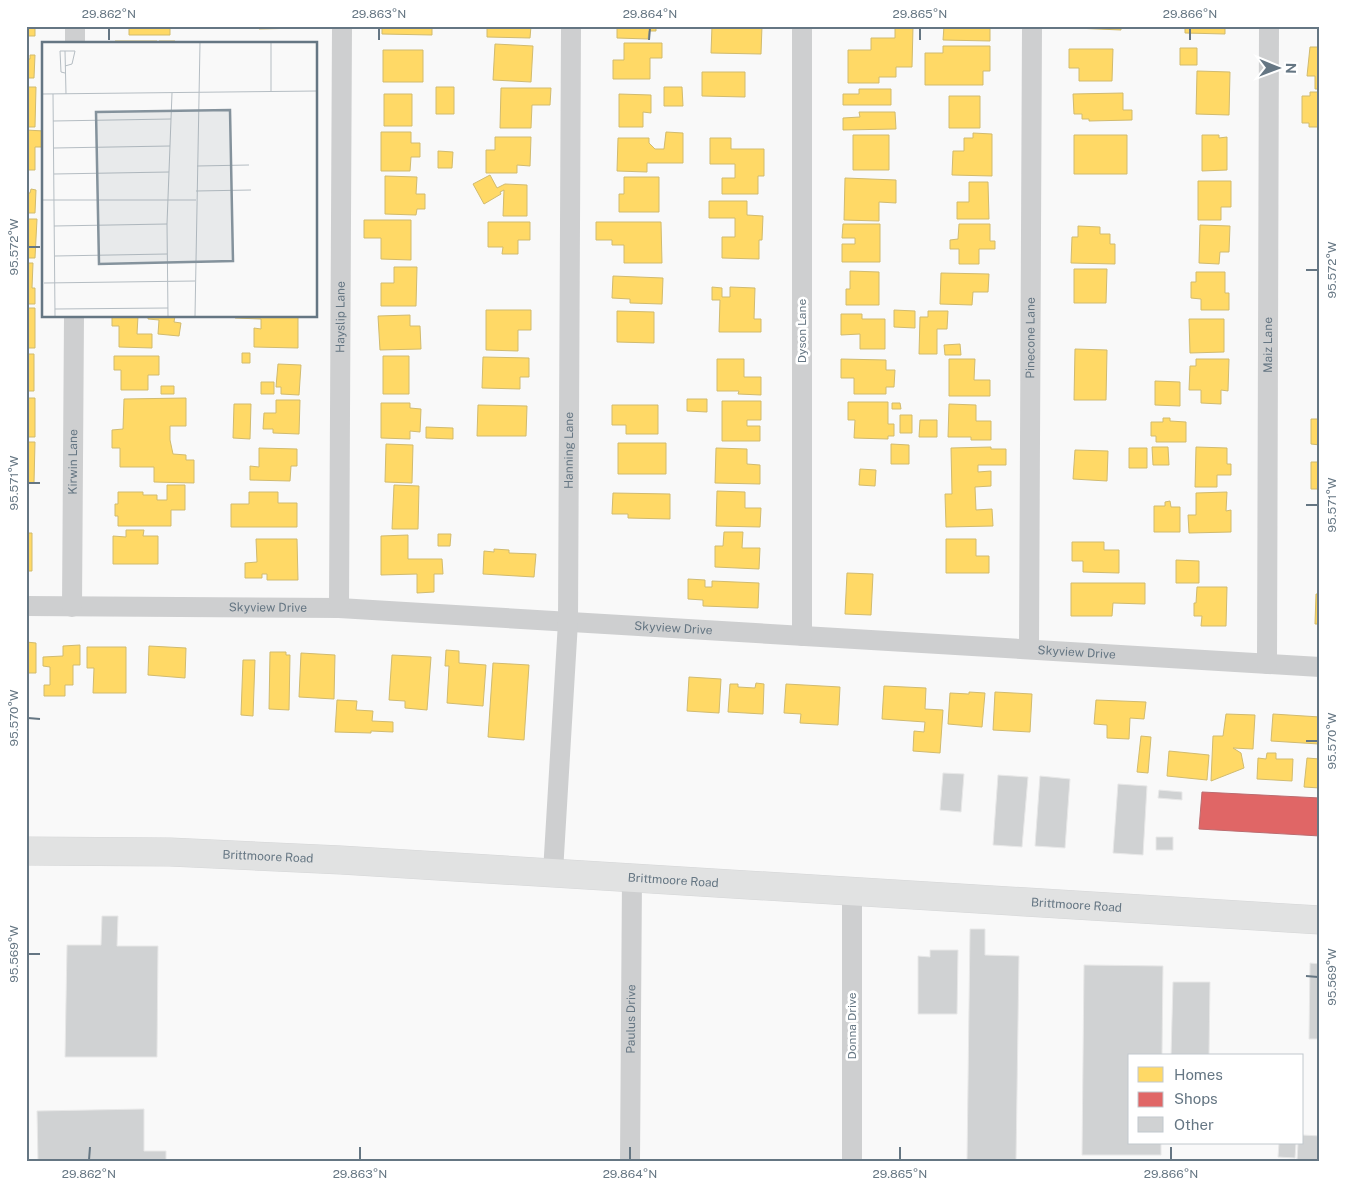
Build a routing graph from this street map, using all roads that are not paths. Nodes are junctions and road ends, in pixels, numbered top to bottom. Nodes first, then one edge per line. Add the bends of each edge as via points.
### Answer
1 (75, 26) edge
2 (342, 26) edge
3 (571, 26) edge
4 (802, 26) edge
5 (1032, 26) edge
6 (1269, 26) edge
7 (75, 42) edge
8 (74, 318) edge
9 (26, 606) edge
10 (72, 607) junction
11 (339, 608) junction
12 (568, 622) junction
13 (802, 636) junction
14 (1029, 650) junction
15 (1267, 664) junction
16 (1320, 667) edge
17 (26, 851) edge
18 (552, 872) junction
19 (632, 878) junction
20 (852, 891) junction
21 (1320, 920) edge
22 (630, 1161) edge
23 (852, 1161) edge

1 - 7 street
2 - 11 street, Hayslip Lane
3 - 12 street, Hanning Lane
4 - 13 street, Dyson Lane
5 - 14 street, Pinecone Lane
6 - 15 street, Maiz Lane
8 - 10 street, Kirwin Lane
9 - 10 street, Skyview Drive
10 - 11 street, Skyview Drive
11 - 12 street, Skyview Drive
12 - 13 street, Skyview Drive
12 - 18 street, Hanning Lane
13 - 14 street, Skyview Drive
14 - 15 street, Skyview Drive
15 - 16 street, Skyview Drive
17 - 18 main road, Brittmoore Road via 180,852
18 - 19 main road, Brittmoore Road
19 - 20 main road, Brittmoore Road
19 - 22 street, Paulus Drive
20 - 21 main road, Brittmoore Road
20 - 23 street, Donna Drive

